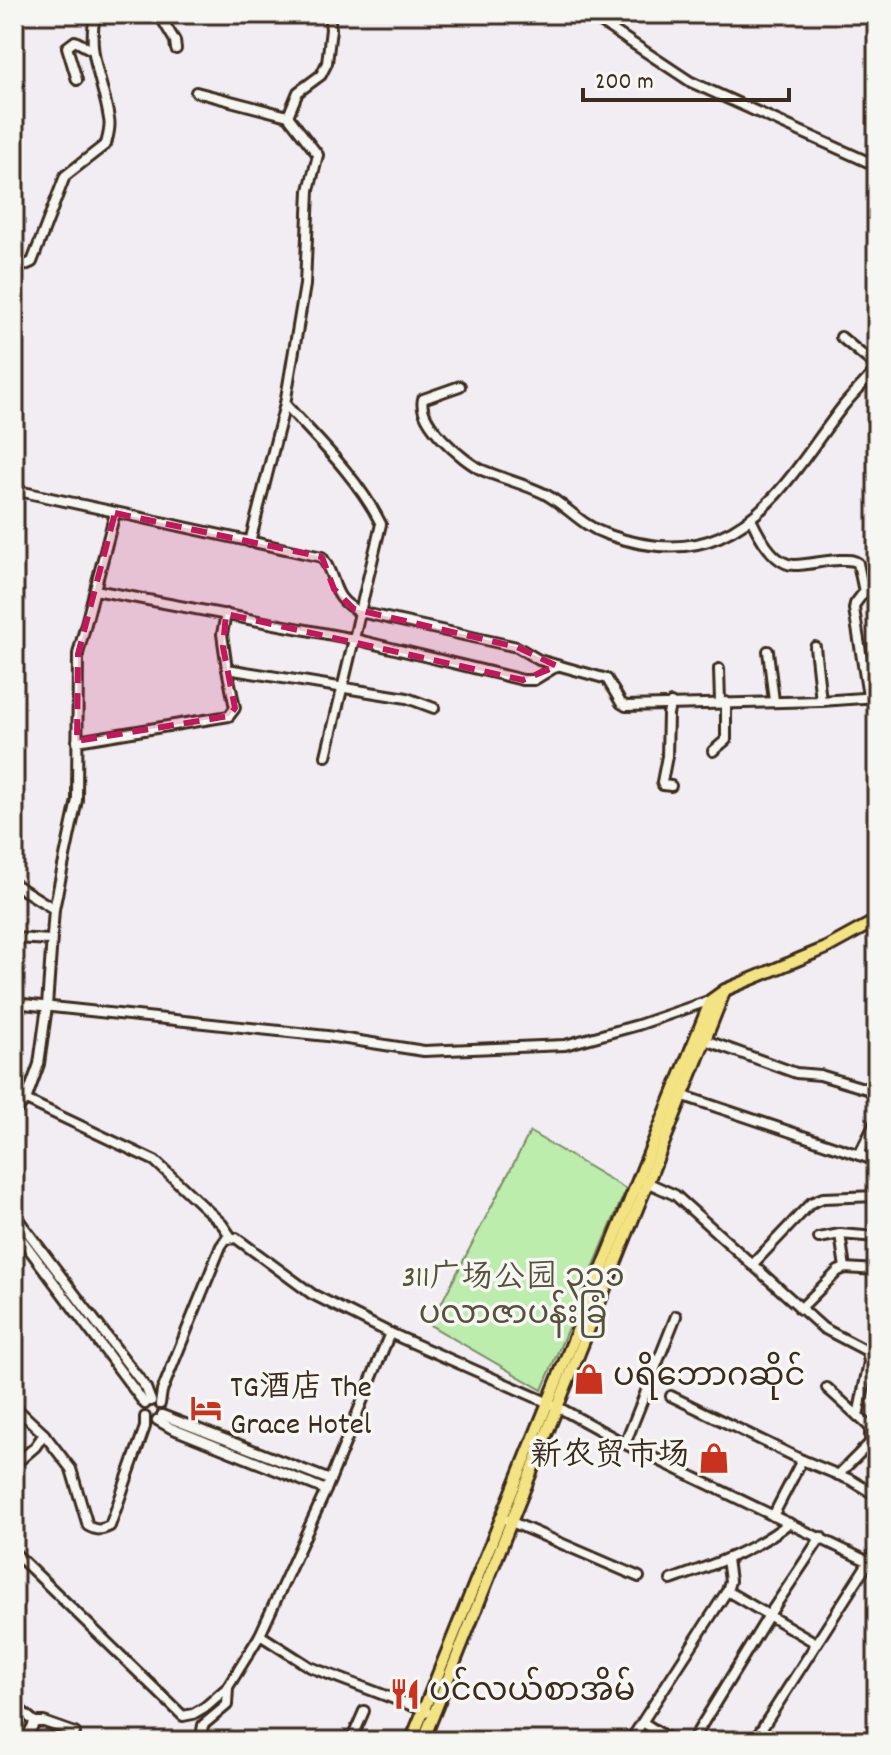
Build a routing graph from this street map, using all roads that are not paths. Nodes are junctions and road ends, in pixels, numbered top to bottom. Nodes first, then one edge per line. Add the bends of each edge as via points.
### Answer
1 (96, 14) edge
2 (159, 14) edge
3 (329, 14) edge
4 (568, 14) edge
5 (176, 49) dead end
6 (92, 50) junction
7 (77, 80) dead end
8 (196, 92) dead end
9 (288, 116) junction
10 (877, 166) edge
11 (14, 270) edge
12 (841, 337) dead end
13 (877, 368) edge
14 (460, 386) dead end
15 (285, 404) junction
16 (14, 490) edge
17 (115, 513) junction
18 (751, 519) junction
19 (250, 542) junction
20 (95, 590) junction
21 (360, 612) junction
22 (226, 614) junction
23 (354, 639) junction
24 (815, 647) dead end
25 (768, 651) dead end
26 (557, 666) junction
27 (227, 669) junction
28 (719, 669) dead end
29 (342, 687) junction
30 (873, 696) edge
31 (774, 701) junction
32 (821, 701) junction
33 (723, 702) junction
34 (671, 703) junction
35 (434, 708) dead end
36 (77, 741) junction
37 (713, 751) dead end
38 (326, 756) dead end
39 (671, 786) dead end
40 (14, 884) edge
41 (54, 909) junction
42 (877, 920) edge
43 (14, 938) edge
44 (51, 940) junction
45 (725, 990) junction
46 (711, 1000) junction
47 (14, 1003) edge
48 (47, 1006) junction
49 (705, 1040) junction
50 (877, 1092) edge
51 (684, 1096) junction
52 (26, 1100) junction
53 (14, 1113) edge
54 (877, 1119) edge
55 (859, 1155) junction
56 (877, 1161) edge
57 (638, 1178) junction
58 (649, 1183) junction
59 (877, 1196) edge
60 (15, 1218) edge
61 (14, 1229) edge
62 (840, 1234) junction
63 (231, 1237) junction
64 (877, 1237) edge
65 (819, 1238) dead end
66 (610, 1245) junction
67 (622, 1249) junction
68 (752, 1265) junction
69 (845, 1268) junction
70 (877, 1270) edge
71 (65, 1288) junction
72 (800, 1309) junction
73 (583, 1312) junction
74 (595, 1316) junction
75 (676, 1316) dead end
76 (390, 1333) junction
77 (827, 1388) dead end
78 (671, 1396) dead end
79 (152, 1402) junction
80 (547, 1402) junction
81 (14, 1406) edge
82 (558, 1407) junction
83 (858, 1416) junction
84 (152, 1420) junction
85 (44, 1434) junction
86 (625, 1444) junction
87 (802, 1460) junction
88 (529, 1462) junction
89 (14, 1465) edge
90 (838, 1475) junction
91 (330, 1480) junction
92 (326, 1490) junction
93 (877, 1496) edge
94 (773, 1516) junction
95 (505, 1519) junction
96 (789, 1523) junction
97 (821, 1537) junction
98 (877, 1549) edge
99 (14, 1552) edge
100 (727, 1559) junction
101 (869, 1562) junction
102 (639, 1577) dead end
103 (671, 1580) dead end
104 (727, 1591) junction
105 (769, 1615) junction
106 (461, 1631) junction
107 (260, 1635) junction
108 (816, 1643) junction
109 (228, 1687) junction
110 (14, 1705) edge
111 (422, 1710) junction
112 (364, 1711) dead end
113 (434, 1714) junction
114 (35, 1722) junction
115 (644, 1723) junction
116 (75, 1733) dead end
117 (24, 1741) edge
118 (207, 1741) edge
119 (351, 1741) edge
120 (411, 1741) edge
121 (423, 1741) edge
122 (630, 1741) edge
123 (672, 1741) edge
124 (692, 1741) edge
125 (754, 1741) edge

1 - 6 street
2 - 5 street
3 - 9 street via 327,63 321,75 298,92
4 - 10 street via 590,15 691,82
6 - 7 street via 75,41 67,47
6 - 11 street via 110,122 106,144 65,176 32,262
8 - 9 street
9 - 15 street via 318,155 309,190 305,285
12 - 13 street
13 - 18 street
14 - 18 street via 423,399 423,413 432,427 480,469 547,495 590,527 682,549
15 - 19 street
15 - 21 street via 336,460 381,524
16 - 17 street
17 - 19 street
17 - 20 street
18 - 30 street via 759,536 791,565 824,560 858,563 864,592 854,609
19 - 21 street via 322,557 334,589
20 - 22 street
20 - 36 street via 78,654
21 - 23 street
21 - 26 street via 517,647
22 - 23 street
22 - 27 street via 222,634
23 - 26 street via 523,680 534,680
23 - 29 street
24 - 32 street
25 - 31 street
26 - 34 street via 607,679 626,706
27 - 29 street
27 - 36 street via 235,708 229,716
28 - 33 street
29 - 35 street
29 - 38 street
30 - 32 street
31 - 32 street
31 - 33 street
33 - 34 street
33 - 37 street via 726,740
34 - 39 street via 662,782
36 - 41 street via 77,800
40 - 41 street
41 - 44 street
42 - 45 main road via 826,948
43 - 44 street
44 - 48 street
45 - 46 main road
45 - 49 main road
46 - 48 street via 565,1045 424,1051
46 - 57 main road
47 - 48 street
48 - 52 street via 39,1064
49 - 50 street via 796,1073
49 - 51 main road
51 - 55 street
51 - 58 main road
52 - 53 street
52 - 63 street via 155,1161
54 - 55 street
55 - 56 street
57 - 58 street
57 - 66 main road
58 - 67 main road
58 - 68 street via 675,1195
59 - 68 street via 811,1203
60 - 71 street
61 - 71 street
62 - 64 street
62 - 65 street
62 - 69 street
63 - 76 street via 312,1294
63 - 79 street via 221,1246 162,1391
66 - 67 main road
66 - 73 main road
67 - 74 main road
68 - 72 street
69 - 70 street
69 - 72 street
71 - 79 street
72 - 83 street via 870,1355
73 - 74 main road
73 - 80 main road
74 - 82 main road
75 - 86 street
76 - 80 street
76 - 91 street
77 - 83 street
78 - 87 street
79 - 84 street
79 - 84 street via 142,1409
80 - 82 street
80 - 88 main road
81 - 85 street
82 - 86 street
82 - 88 main road
83 - 90 street via 869,1425 870,1443
84 - 85 street via 110,1526 103,1530 88,1526 71,1469
84 - 91 street
84 - 92 street
85 - 89 street
86 - 94 street
87 - 90 street
87 - 94 street
88 - 95 main road
90 - 93 street
91 - 92 street
92 - 107 street
94 - 96 street
95 - 102 street
95 - 106 main road
96 - 97 street
96 - 100 street
97 - 101 street
97 - 105 street
98 - 101 street
99 - 109 street via 183,1716 205,1707
100 - 103 street
100 - 104 street
101 - 108 street
104 - 105 street
104 - 115 street
105 - 108 street
105 - 124 street
106 - 111 main road
106 - 113 main road
107 - 109 street
107 - 111 street via 310,1667
108 - 125 street
109 - 118 street via 227,1705 203,1725
110 - 114 street
111 - 113 street
111 - 120 main road
112 - 119 street
113 - 121 main road
114 - 116 street
114 - 117 street
115 - 122 street
115 - 123 street

